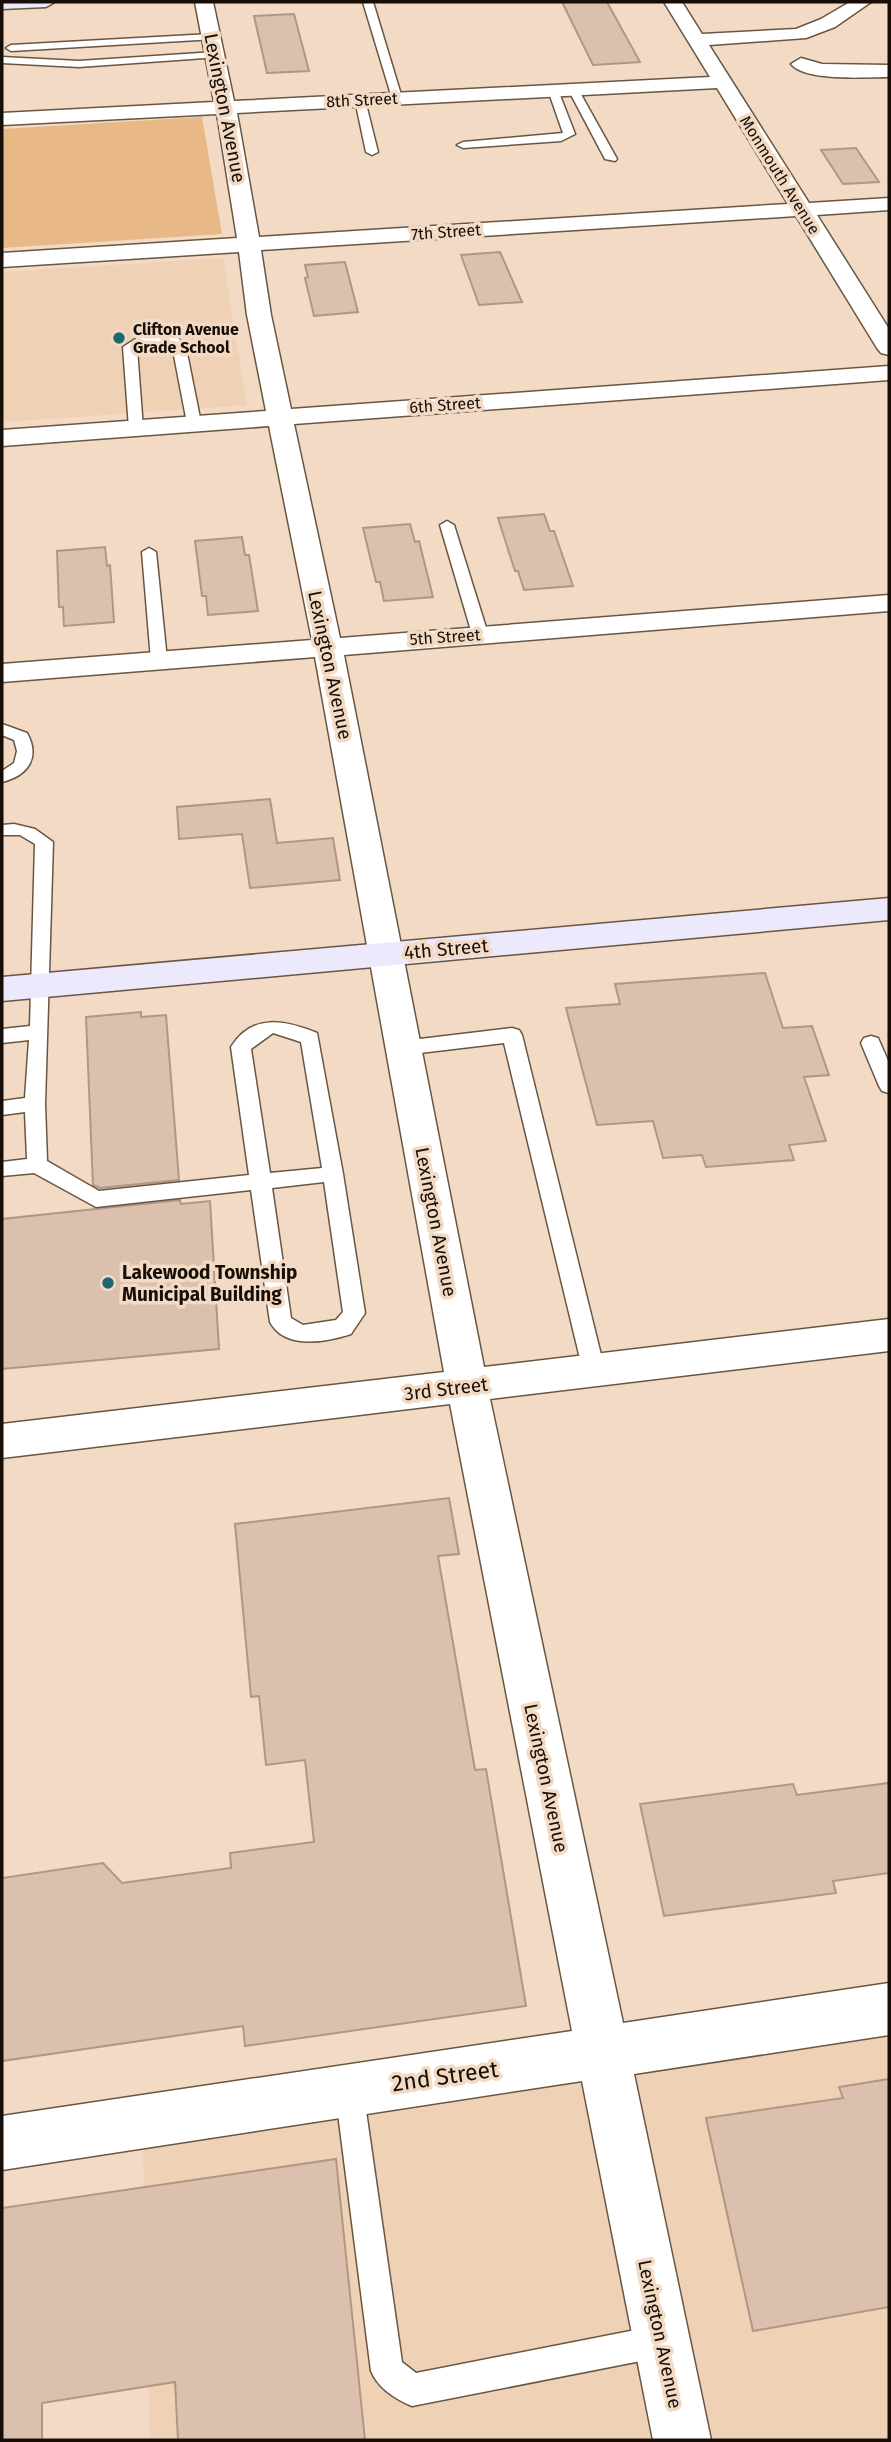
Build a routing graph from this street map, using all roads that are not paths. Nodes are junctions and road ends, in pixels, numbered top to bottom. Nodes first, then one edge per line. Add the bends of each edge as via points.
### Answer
1 (34, 2) edge
2 (46, 2) edge
3 (368, 2) edge
4 (673, 2) edge
5 (862, 2) edge
6 (2, 4) edge
7 (210, 31) edge
8 (696, 40) junction
9 (2, 49) edge
10 (2, 61) edge
11 (801, 64) dead end
12 (889, 71) edge
13 (722, 82) junction
14 (563, 90) junction
15 (397, 98) junction
16 (360, 100) junction
17 (226, 107) junction
18 (2, 119) edge
19 (463, 145) dead end
20 (372, 152) dead end
21 (611, 159) dead end
22 (889, 204) edge
23 (802, 210) junction
24 (249, 244) junction
25 (2, 260) edge
26 (889, 348) edge
27 (889, 373) edge
28 (279, 417) junction
29 (194, 424) junction
30 (136, 428) junction
31 (2, 438) edge
32 (447, 525) dead end
33 (149, 552) dead end
34 (889, 603) edge
35 (480, 634) junction
36 (326, 646) junction
37 (159, 660) junction
38 (2, 673) edge
39 (2, 729) edge
40 (2, 777) edge
41 (2, 830) edge
42 (889, 909) edge
43 (385, 954) junction
44 (41, 985) junction
45 (2, 989) edge
46 (39, 1032) junction
47 (2, 1036) edge
48 (871, 1043) dead end
49 (403, 1048) junction
50 (889, 1086) edge
51 (35, 1104) junction
52 (2, 1108) edge
53 (37, 1165) junction
54 (2, 1169) edge
55 (333, 1174) junction
56 (261, 1182) junction
57 (889, 1335) edge
58 (594, 1371) junction
59 (467, 1387) junction
60 (2, 1440) edge
61 (889, 2010) edge
62 (602, 2052) junction
63 (349, 2090) junction
64 (2, 2143) edge
65 (661, 2341) junction
66 (681, 2440) edge

1 - 2 street
1 - 6 street
3 - 15 lane
4 - 8 street, Monmouth Avenue
5 - 8 street via 799,34
7 - 9 lane
7 - 10 lane via 79,64
7 - 17 street, Lexington Avenue
8 - 13 street, Monmouth Avenue
11 - 12 street via 820,70
13 - 14 street, 8th Street
13 - 23 street, Monmouth Avenue
14 - 15 street, 8th Street
14 - 19 lane via 569,134
14 - 21 lane
15 - 16 street, 8th Street
16 - 17 street, 8th Street
16 - 20 lane
17 - 18 street, 8th Street
17 - 24 street, Lexington Avenue
22 - 23 street, 7th Street
23 - 24 street, 7th Street
23 - 26 street, Monmouth Avenue
24 - 25 street, 7th Street
24 - 28 street, Lexington Avenue
27 - 28 street, 6th Street
28 - 29 street, 6th Street
28 - 36 street, Lexington Avenue
29 - 30 street, 6th Street
29 - 30 lane via 178,343 166,337 142,339 130,347
30 - 31 street, 6th Street
32 - 35 lane
33 - 37 lane
34 - 35 street, 5th Street
35 - 36 street, 5th Street
36 - 37 street, 5th Street
36 - 43 street, Lexington Avenue
37 - 38 street, 5th Street
39 - 40 lane via 21,737 27,750 26,761 18,770
41 - 44 lane via 31,832 44,842
42 - 43 street, 4th Street
43 - 44 street, 4th Street
43 - 49 street, Lexington Avenue
44 - 45 street, 4th Street
44 - 46 lane
46 - 47 lane
46 - 51 lane
48 - 50 lane
49 - 58 lane via 512,1035
49 - 59 street, Lexington Avenue
51 - 52 lane
51 - 53 lane
53 - 54 lane
53 - 56 lane via 96,1199
55 - 56 lane
55 - 56 lane via 310,1038 284,1026 258,1030 241,1047
55 - 56 lane via 354,1313 343,1328 300,1334 281,1322
57 - 58 street, 3rd Street
58 - 59 street, 3rd Street
59 - 60 street, 3rd Street
59 - 62 street, Lexington Avenue
61 - 62 street, 2nd Street
62 - 63 street, 2nd Street
62 - 65 street, Lexington Avenue
63 - 64 street, 2nd Street
63 - 65 lane via 387,2371 412,2390
65 - 66 street, Lexington Avenue

